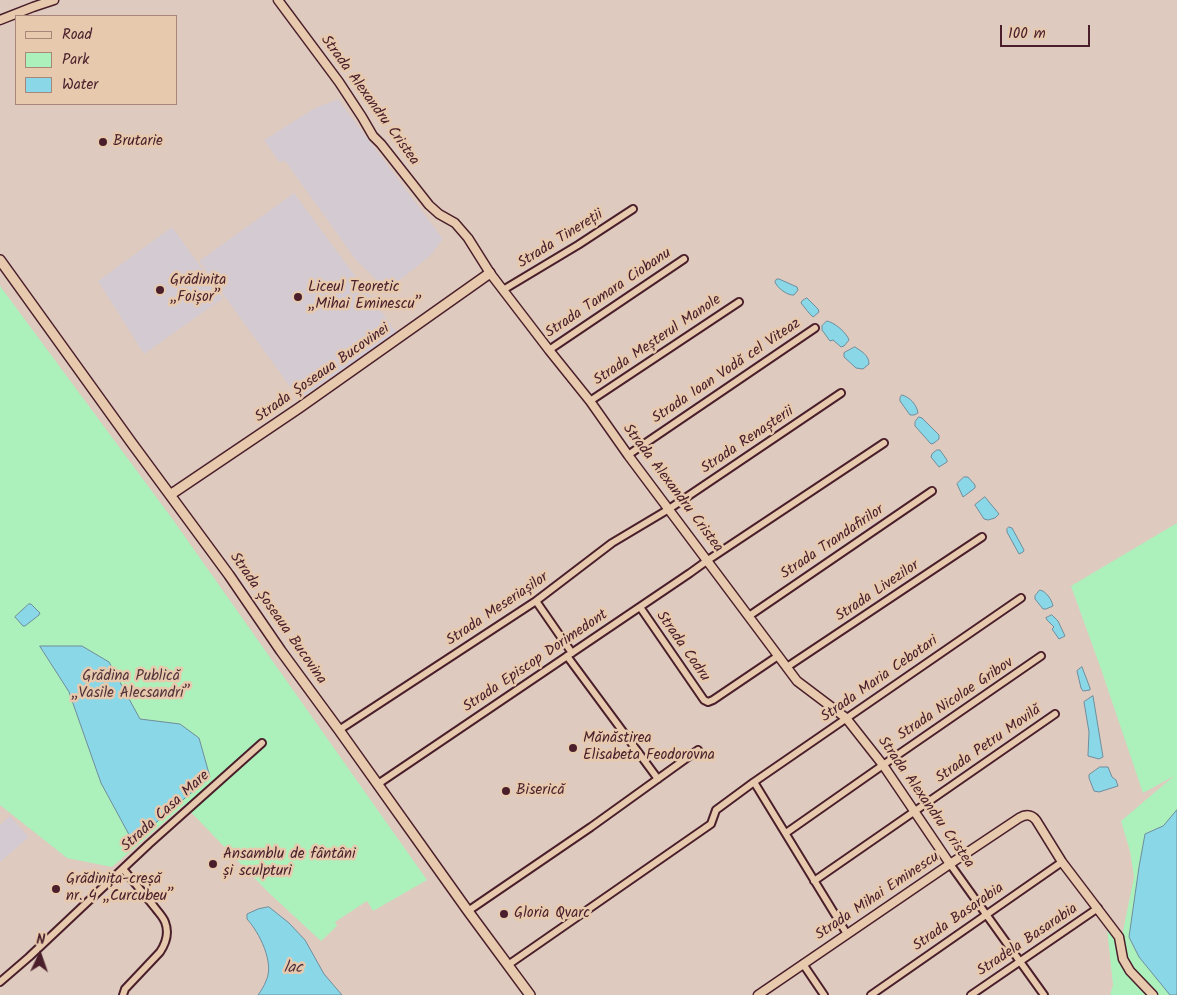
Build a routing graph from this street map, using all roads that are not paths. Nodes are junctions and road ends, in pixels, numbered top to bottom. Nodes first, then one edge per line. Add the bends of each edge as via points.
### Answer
1 (54, 0) edge
2 (278, 0) edge
3 (30, 3) edge
4 (0, 20) edge
5 (632, 209) dead end
6 (684, 258) dead end
7 (0, 260) edge
8 (490, 273) junction
9 (503, 290) junction
10 (739, 302) dead end
11 (815, 328) dead end
12 (549, 350) junction
13 (841, 393) dead end
14 (590, 401) junction
15 (884, 443) dead end
16 (628, 455) junction
17 (932, 491) dead end
18 (170, 495) junction
19 (669, 509) junction
20 (982, 537) dead end
21 (708, 560) junction
22 (1020, 598) dead end
23 (536, 601) junction
24 (640, 607) junction
25 (749, 616) junction
26 (569, 654) junction
27 (778, 656) junction
28 (1041, 656) dead end
29 (787, 667) junction
30 (1055, 714) dead end
31 (846, 718) junction
32 (339, 730) junction
33 (262, 743) dead end
34 (698, 750) dead end
35 (883, 765) junction
36 (658, 779) junction
37 (754, 782) junction
38 (378, 784) junction
39 (914, 813) junction
40 (786, 833) junction
41 (1062, 862) junction
42 (950, 864) junction
43 (122, 870) junction
44 (814, 881) junction
45 (1098, 908) junction
46 (468, 911) junction
47 (987, 914) junction
48 (847, 934) junction
49 (1020, 962) junction
50 (802, 964) junction
51 (508, 965) junction
52 (0, 982) edge
53 (123, 995) edge
54 (530, 995) edge
55 (758, 995) edge
56 (824, 995) edge
57 (871, 995) edge
58 (972, 995) edge
59 (1044, 995) edge
60 (1153, 995) edge

1 - 3 street
2 - 8 street, Strada Alexandru Cristea via 339,82 373,136 428,205 455,222
3 - 4 street
5 - 9 street, Strada Tinereții
6 - 12 street, Strada Tamara Ciobanu
7 - 18 main road, Strada Șoseaua Bucovina
8 - 9 street, Strada Alexandru Cristea
8 - 18 main road, Strada Șoseaua Bucovinei
9 - 12 street, Strada Alexandru Cristea
10 - 14 street, Strada Meșterul Manole
11 - 16 street, Strada Ioan Vodă cel Viteaz
12 - 14 street, Strada Alexandru Cristea
13 - 19 street, Strada Renașterii
14 - 16 street, Strada Alexandru Cristea
15 - 21 street, Strada Episcop Dorimedont
16 - 19 street, Strada Alexandru Cristea
17 - 25 street, Strada Trandafirilor
18 - 32 main road, Strada Șoseaua Bucovina
19 - 21 street, Strada Alexandru Cristea
19 - 23 street, Strada Meseriașilor via 612,543
20 - 29 street, Strada Livezilor
21 - 24 street, Strada Episcop Dorimedont
21 - 25 street, Strada Alexandru Cristea
22 - 31 street, Strada Maria Cebotari
23 - 26 street
23 - 32 street, Strada Meseriașilor
24 - 26 street, Strada Episcop Dorimedont
24 - 27 street, Strada Codru via 708,702
25 - 27 street, Strada Alexandru Cristea
26 - 36 street
26 - 38 street, Strada Episcop Dorimedont
27 - 29 street, Strada Alexandru Cristea
28 - 35 street, Strada Nicolae Gribov
29 - 31 street, Strada Alexandru Cristea via 798,680
30 - 39 street, Strada Petru Movilă
31 - 35 street, Strada Alexandru Cristea
31 - 37 street, Strada Maria Cebotari
32 - 38 main road, Strada Șoseaua Bucovina
33 - 43 street, Strada Casa Mare
34 - 36 street
35 - 39 street, Strada Alexandru Cristea
35 - 40 street, Strada Nicolae Gribov
36 - 46 street
37 - 40 street
37 - 51 street, Strada Maria Cebotari via 716,810 711,824
38 - 46 main road, Strada Șoseaua Bucovina
39 - 42 street, Strada Alexandru Cristea
39 - 44 street, Strada Petru Movilă
40 - 44 street
41 - 42 street, Strada Mihai Eminescu via 1033,816 1023,815
41 - 45 street, Strada Mihai Eminescu
41 - 47 street, Strada Basarabia
42 - 47 street, Strada Alexandru Cristea
42 - 48 street, Strada Mihai Eminescu
43 - 52 street, Strada Casa Mare
43 - 53 street via 149,900 166,928 160,952
44 - 48 street
45 - 49 street, Stradela Basarabia
45 - 60 street, Strada Mihai Eminescu via 1119,936 1123,959 1130,971
46 - 51 main road, Strada Șoseaua Bucovina
47 - 49 street, Strada Alexandru Cristea
47 - 57 street, Strada Basarabia
48 - 50 street, Strada Mihai Eminescu
49 - 58 street, Stradela Basarabia
49 - 59 street, Strada Alexandru Cristea
50 - 55 street, Strada Mihai Eminescu
50 - 56 street
51 - 54 main road, Strada Șoseaua Bucovina

